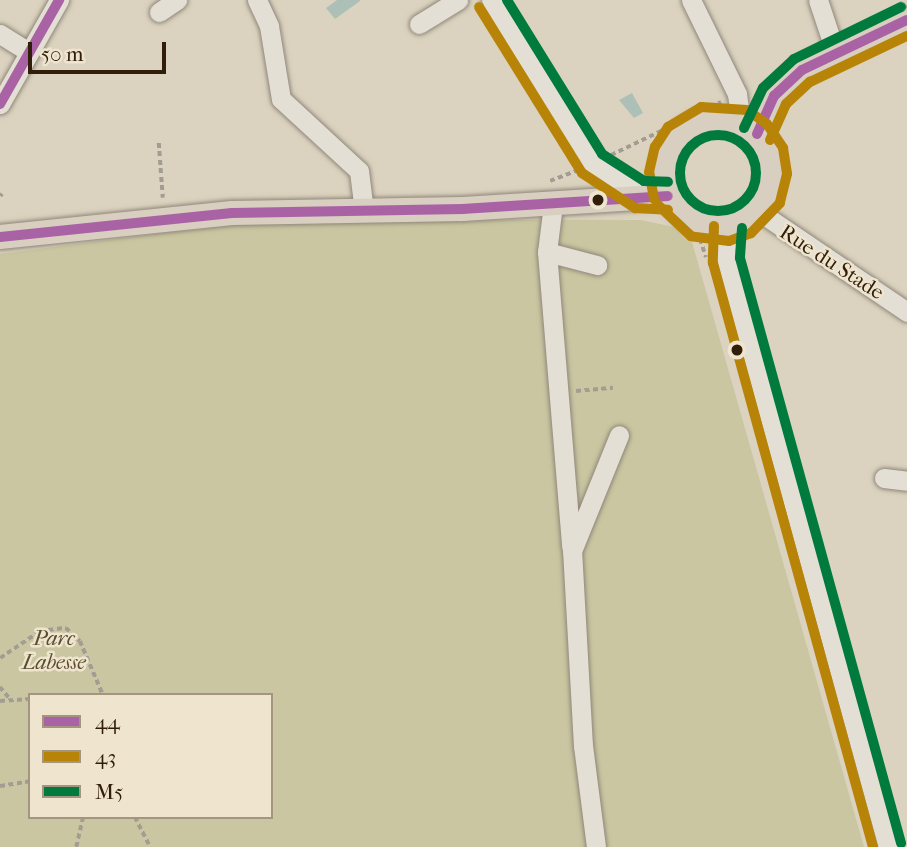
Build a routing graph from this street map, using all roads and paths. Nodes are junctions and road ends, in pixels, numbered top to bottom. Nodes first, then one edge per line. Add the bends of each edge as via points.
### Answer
1 (59, 0) edge
2 (177, 0) edge
3 (257, 0) edge
4 (458, 0) edge
5 (491, 0) edge
6 (691, 0) edge
7 (818, 0) edge
8 (159, 12) dead end
9 (907, 20) edge
10 (419, 24) dead end
11 (0, 34) edge
12 (29, 52) junction
13 (836, 54) junction
14 (737, 94) junction
15 (0, 103) edge
16 (708, 114) junction
17 (749, 129) junction
18 (159, 143) dead end
19 (604, 158) dead end
20 (640, 195) junction
21 (668, 196) junction
22 (163, 198) dead end
23 (553, 204) junction
24 (364, 211) junction
25 (758, 211) junction
26 (727, 227) junction
27 (0, 237) edge
28 (547, 252) junction
29 (597, 265) dead end
30 (907, 312) edge
31 (613, 388) dead end
32 (573, 391) dead end
33 (619, 435) dead end
34 (884, 478) dead end
35 (907, 481) edge
36 (572, 551) junction
37 (0, 658) edge
38 (0, 687) edge
39 (102, 693) edge
40 (10, 699) junction
41 (28, 699) edge
42 (0, 701) edge
43 (28, 781) edge
44 (0, 786) edge
45 (83, 819) edge
46 (136, 819) edge
47 (76, 847) edge
48 (150, 847) edge
49 (596, 847) edge
50 (888, 847) edge

1 - 12 street
2 - 8 street
3 - 24 street via 272,39 281,99 359,171
4 - 10 street
5 - 20 street via 592,164
6 - 14 street
7 - 13 street
9 - 13 main road
11 - 12 street
12 - 15 street
13 - 17 main road via 786,82
14 - 16 path
14 - 17 street
16 - 17 main road
16 - 19 path
16 - 21 main road via 683,132 667,153
17 - 25 main road via 773,173
18 - 22 path
20 - 21 main road
20 - 23 main road
21 - 26 main road via 695,223
23 - 24 main road
23 - 28 street
24 - 27 main road via 127,220
25 - 26 main road
25 - 30 street, Rue du Stade
26 - 50 street via 726,259
28 - 29 street
28 - 36 street
31 - 32 path
33 - 36 street
34 - 35 street
36 - 49 street via 583,746
37 - 39 path via 40,631 66,628 80,640
38 - 40 path
40 - 41 path
40 - 42 path
43 - 44 path
45 - 47 path
46 - 48 path

